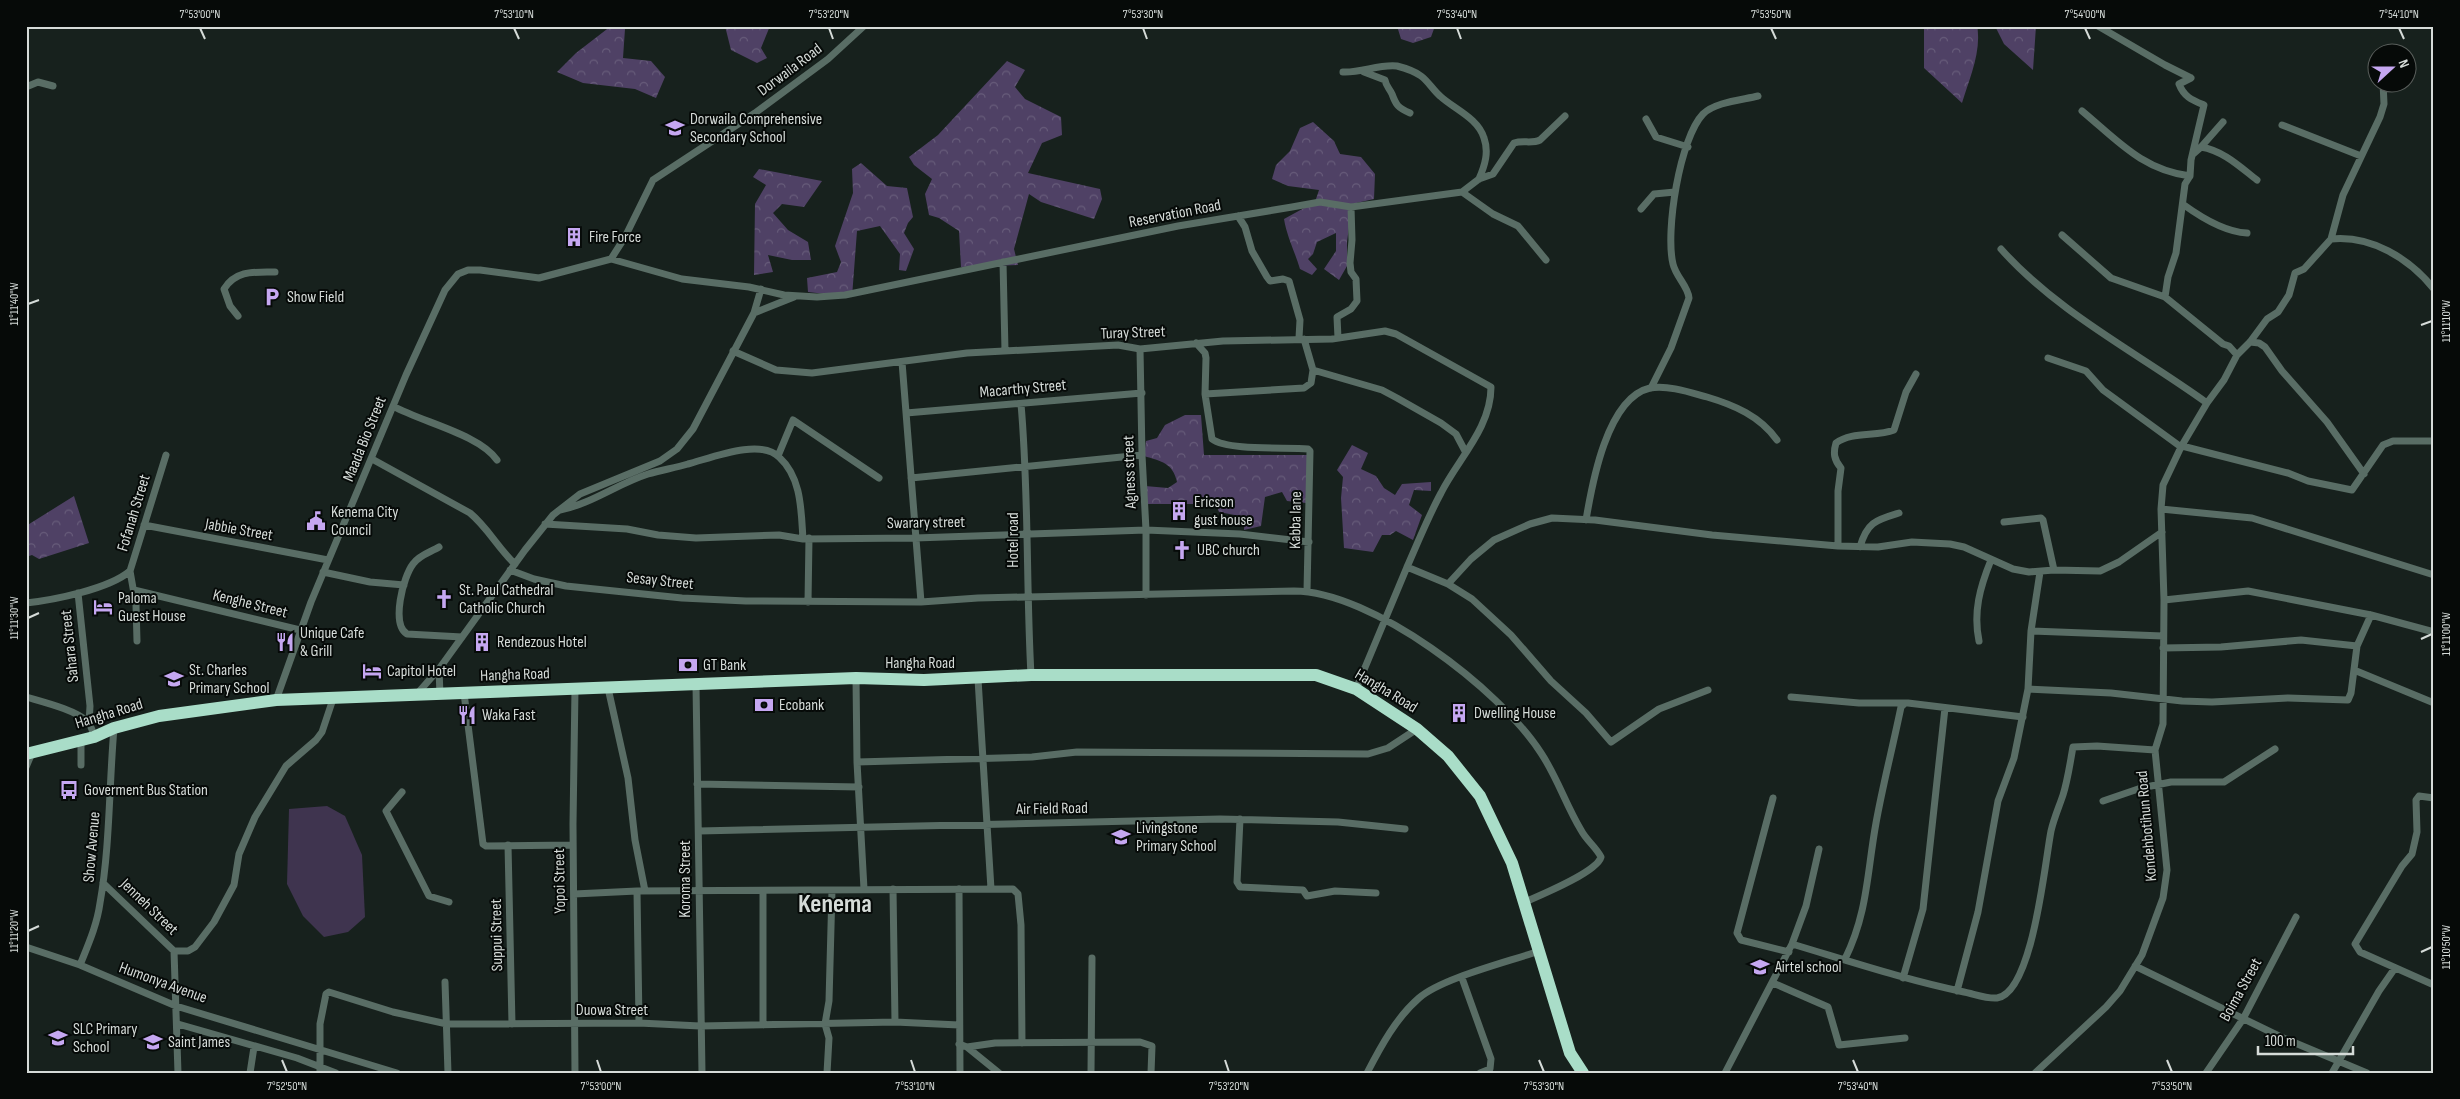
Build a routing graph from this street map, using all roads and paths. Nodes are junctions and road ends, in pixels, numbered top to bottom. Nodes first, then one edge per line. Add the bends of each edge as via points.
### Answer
1 (864, 26) edge
2 (2098, 26) edge
3 (1343, 72) dead end
4 (1364, 72) junction
5 (53, 86) dead end
6 (26, 87) edge
7 (2383, 92) edge
8 (1758, 96) dead end
9 (2082, 111) dead end
10 (1410, 113) dead end
11 (1566, 116) dead end
12 (1646, 119) dead end
13 (2223, 122) dead end
14 (2282, 125) dead end
15 (1688, 146) junction
16 (2201, 147) junction
17 (2192, 154) junction
18 (2361, 156) junction
19 (2190, 176) junction
20 (1479, 179) junction
21 (2258, 180) dead end
22 (1462, 192) junction
23 (1675, 192) junction
24 (2184, 205) junction
25 (1351, 207) junction
26 (1641, 210) dead end
27 (1238, 216) junction
28 (2247, 232) dead end
29 (2062, 235) dead end
30 (2331, 239) junction
31 (2001, 249) dead end
32 (611, 259) junction
33 (1546, 260) dead end
34 (1003, 262) junction
35 (275, 272) dead end
36 (2434, 289) edge
37 (761, 290) junction
38 (796, 296) junction
39 (2165, 297) junction
40 (754, 313) junction
41 (238, 316) dead end
42 (1302, 338) junction
43 (1338, 338) junction
44 (2250, 342) junction
45 (1196, 343) junction
46 (1140, 349) junction
47 (733, 350) junction
48 (1005, 351) junction
49 (2237, 355) junction
50 (2048, 358) dead end
51 (902, 362) junction
52 (1313, 370) junction
53 (1916, 374) dead end
54 (1651, 388) junction
55 (1142, 393) junction
56 (1205, 394) junction
57 (2207, 403) junction
58 (1021, 404) junction
59 (393, 406) junction
60 (906, 413) junction
61 (1777, 440) dead end
62 (2434, 441) edge
63 (2181, 447) junction
64 (1465, 452) junction
65 (166, 455) dead end
66 (1142, 455) junction
67 (778, 456) junction
68 (372, 459) junction
69 (496, 460) dead end
70 (660, 461) junction
71 (1027, 467) junction
72 (664, 470) junction
73 (2364, 474) junction
74 (879, 478) dead end
75 (911, 478) junction
76 (2161, 509) junction
77 (559, 510) junction
78 (1899, 513) dead end
79 (1586, 520) junction
80 (2004, 522) dead end
81 (545, 524) junction
82 (144, 525) junction
83 (1146, 530) junction
84 (2162, 532) junction
85 (1027, 533) junction
86 (915, 538) junction
87 (806, 539) junction
88 (1309, 542) junction
89 (439, 546) dead end
90 (1838, 546) junction
91 (1860, 547) junction
92 (328, 560) junction
93 (1991, 560) junction
94 (513, 567) junction
95 (1407, 567) junction
96 (2054, 570) junction
97 (130, 571) junction
98 (323, 572) junction
99 (2040, 572) junction
100 (2434, 575) edge
101 (1448, 584) junction
102 (404, 585) junction
103 (134, 590) junction
104 (1307, 591) junction
105 (78, 593) junction
106 (1146, 595) junction
107 (1027, 598) junction
108 (2164, 600) junction
109 (808, 602) junction
110 (921, 602) junction
111 (26, 603) edge
112 (2371, 615) junction
113 (1386, 621) junction
114 (300, 630) junction
115 (2031, 631) junction
116 (2434, 632) edge
117 (2163, 636) junction
118 (462, 637) junction
119 (137, 641) dead end
120 (1979, 641) dead end
121 (2357, 646) junction
122 (2163, 648) junction
123 (439, 670) junction
124 (2354, 670) junction
125 (1031, 675) junction
126 (856, 678) junction
127 (978, 679) junction
128 (696, 685) junction
129 (608, 688) junction
130 (575, 689) junction
131 (1356, 689) junction
132 (2028, 689) junction
133 (1708, 690) dead end
134 (464, 693) junction
135 (440, 695) junction
136 (416, 696) junction
137 (26, 697) edge
138 (1791, 697) dead end
139 (334, 699) junction
140 (2163, 699) junction
141 (276, 700) junction
142 (2434, 703) edge
143 (1904, 704) junction
144 (1945, 708) junction
145 (2023, 717) junction
146 (89, 723) junction
147 (114, 728) junction
148 (1417, 729) junction
149 (94, 737) junction
150 (81, 740) junction
151 (2155, 750) junction
152 (2276, 750) dead end
153 (29, 753) edge
154 (984, 758) junction
155 (856, 762) junction
156 (81, 765) dead end
157 (26, 767) edge
158 (697, 784) junction
159 (2157, 784) junction
160 (859, 788) junction
161 (402, 792) dead end
162 (1773, 798) dead end
163 (2434, 798) edge
164 (2103, 801) dead end
165 (1240, 819) junction
166 (988, 824) junction
167 (861, 827) junction
168 (1405, 829) dead end
169 (699, 831) junction
170 (508, 845) junction
171 (573, 846) junction
172 (1819, 850) dead end
173 (103, 883) junction
174 (864, 889) junction
175 (893, 889) junction
176 (959, 889) junction
177 (991, 889) junction
178 (832, 890) junction
179 (637, 891) junction
180 (645, 891) junction
181 (698, 892) junction
182 (763, 892) junction
183 (1376, 893) dead end
184 (574, 894) junction
185 (449, 902) dead end
186 (1526, 902) junction
187 (2296, 917) dead end
188 (1792, 944) junction
189 (26, 947) edge
190 (174, 951) junction
191 (1539, 951) junction
192 (1789, 952) junction
193 (1092, 958) dead end
194 (1845, 959) junction
195 (80, 965) junction
196 (2136, 966) junction
197 (2395, 968) junction
198 (1462, 978) junction
199 (1903, 978) junction
200 (445, 982) dead end
201 (1773, 983) junction
202 (2434, 985) edge
203 (1957, 991) junction
204 (176, 1006) junction
205 (2243, 1019) junction
206 (895, 1022) junction
207 (639, 1023) junction
208 (178, 1024) junction
209 (448, 1024) junction
210 (512, 1024) junction
211 (575, 1024) junction
212 (825, 1024) junction
213 (763, 1025) junction
214 (958, 1025) junction
215 (700, 1026) junction
216 (1905, 1038) dead end
217 (1022, 1043) junction
218 (1092, 1043) junction
219 (959, 1044) junction
220 (254, 1047) junction
221 (967, 1047) junction
222 (320, 1050) junction
223 (2339, 1062) junction
224 (320, 1069) edge
225 (178, 1073) edge
226 (250, 1073) edge
227 (336, 1073) edge
228 (397, 1073) edge
229 (448, 1073) edge
230 (574, 1073) edge
231 (702, 1073) edge
232 (827, 1073) edge
233 (960, 1073) edge
234 (999, 1073) edge
235 (1090, 1073) edge
236 (1151, 1073) edge
237 (1367, 1073) edge
238 (1480, 1073) edge
239 (1583, 1073) edge
240 (1725, 1073) edge
241 (2035, 1073) edge
242 (2206, 1073) edge
243 (2332, 1073) edge
244 (2367, 1073) edge

1 - 32 street, Dorwaila Road via 828,59 755,113 653,180
2 - 17 street via 2191,78 2179,84 2185,96 2204,104
3 - 4 street
4 - 10 street via 1385,80 1393,100 1400,109
4 - 20 street via 1385,66 1411,70 1423,77 1443,100 1472,120 1484,136 1487,149
5 - 6 street via 38,82
7 - 18 street via 2384,104
8 - 15 street via 1714,107 1704,113
9 - 19 street via 2141,159 2170,173
11 - 20 street via 1535,143 1514,143 1493,174
12 - 15 street via 1656,137
13 - 16 street
14 - 18 street
15 - 23 street
16 - 17 street
16 - 21 street via 2235,162
17 - 19 street
18 - 30 street via 2343,195
19 - 24 street via 2185,184
20 - 22 street
22 - 25 street, Reservation Road
22 - 33 street via 1493,214 1518,226
23 - 26 street via 1654,194
23 - 54 street via 1673,263 1689,298 1671,348
24 - 28 street via 2229,229
24 - 39 street
25 - 27 street, Reservation Road via 1320,202
25 - 43 street via 1350,263 1356,279 1357,301 1351,309 1336,317
27 - 34 street, Reservation Road
27 - 42 street via 1252,251 1270,281 1289,281
29 - 39 street via 2111,278
30 - 36 street via 2345,238 2378,246 2410,265
30 - 44 street, Kondehbotihun Road via 2304,269 2295,273 2278,312 2267,319
31 - 57 street via 2033,282 2080,318
32 - 37 street via 682,279
32 - 59 street, Maada Bio Street via 539,278 480,270 458,274 433,314
34 - 38 street, Reservation Road via 834,296
34 - 48 street
35 - 41 street via 240,274 231,279 224,289
37 - 38 street
37 - 40 street
38 - 40 street
39 - 49 street
40 - 47 street
42 - 43 street, Turay Street
42 - 45 street, Turay Street
42 - 52 street
43 - 64 street, Turay Street via 1385,331 1396,334 1490,384 1491,393 1483,423
44 - 49 street, Kondehbotihun Road
44 - 73 street via 2265,347 2327,422
45 - 46 street, Turay Street
45 - 56 street via 1206,358
46 - 48 street, Turay Street via 1118,345
46 - 55 street, Agness street
47 - 51 street, Turay Street via 776,370 812,374
47 - 70 street via 688,436
48 - 51 street, Turay Street
49 - 57 street, Kondehbotihun Road
50 - 63 street via 2086,371 2103,390
51 - 60 street
52 - 56 street via 1311,384 1304,388
52 - 64 street via 1382,390 1397,398 1456,434
53 - 90 street via 1906,392 1894,430 1852,436 1836,443 1836,462 1841,468
54 - 61 street via 1685,391 1743,410 1759,420
54 - 79 street via 1633,396 1616,419 1594,478
55 - 58 street, Macarthy Street
55 - 66 street, Agness street
56 - 88 street, Kabba lane via 1210,434 1217,442 1233,446 1309,449
57 - 63 street, Kondehbotihun Road
58 - 60 street, Macarthy Street
58 - 71 street, Hotel road
59 - 68 street, Maada Bio Street
59 - 69 street via 462,435 491,453
60 - 75 street
62 - 73 street via 2393,441 2382,445
63 - 73 street via 2349,490
63 - 76 street, Kondehbotihun Road via 2166,476
64 - 95 street via 1440,493
65 - 82 street, Fofanah Street
66 - 71 street
66 - 83 street, Agness street
67 - 72 street via 771,450 730,452
67 - 74 street via 793,420
67 - 87 street via 793,476
68 - 92 street, Maada Bio Street
68 - 94 street via 470,513 482,524
70 - 72 street
70 - 77 street via 580,494
71 - 75 street
71 - 85 street, Hotel road
72 - 77 street
75 - 86 street
76 - 84 street, Kondehbotihun Road
76 - 100 street via 2252,518
77 - 81 street
78 - 91 street via 1871,524
79 - 90 street via 1712,536
79 - 101 street via 1552,518 1510,532 1483,547
80 - 96 street via 2041,518
81 - 87 street, Swarary street via 627,529 696,538 779,535
81 - 94 street
82 - 92 street, Jabbie Street
82 - 97 street, Fofanah Street
83 - 85 street, Swarary street
83 - 88 street, Swarary street via 1240,534
83 - 106 street, Agness street
84 - 96 street via 2119,562 2100,570
84 - 108 street, Kondehbotihun Road
85 - 86 street, Swarary street
85 - 107 street, Hotel road
86 - 87 street, Swarary street
86 - 110 street
87 - 109 street
88 - 104 street, Kabba lane
89 - 102 street via 413,563
90 - 91 street
91 - 93 street via 1912,542 1950,544
92 - 98 street, Maada Bio Street
93 - 99 street via 2021,572
93 - 120 street via 1980,588
94 - 109 street, Sesay Street via 534,579 555,584 673,597
94 - 118 street
95 - 101 street
95 - 113 street
96 - 99 street
97 - 103 street, Fofanah Street
97 - 105 street, Sahara Street
98 - 102 street
98 - 114 street, Maada Bio Street
99 - 115 street
101 - 133 street via 1472,599 1511,635 1611,742 1659,709
102 - 118 street via 400,608 404,633
103 - 114 street, Kenghe Street
103 - 119 street, Fofanah Street
104 - 106 street, Sesay Street
104 - 113 street, Sesay Street via 1334,598
105 - 111 street
105 - 146 street, Sahara Street
106 - 107 street, Sesay Street
107 - 110 street, Sesay Street
107 - 125 street, Hotel road
108 - 112 street via 2248,591
108 - 117 street, Kondehbotihun Road
109 - 110 street, Sesay Street
112 - 116 street
112 - 121 street
113 - 131 street
113 - 186 street, Sesay Street via 1457,667 1516,720 1540,752 1581,831 1601,857 1597,864
114 - 141 street, Maada Bio Street
115 - 117 street
115 - 132 street
117 - 122 street, Kondehbotihun Road
118 - 123 street
121 - 122 street via 2301,640
121 - 124 street
122 - 140 street, Kondehbotihun Road
123 - 135 street
123 - 136 street
124 - 140 street via 2348,700 2288,698 2212,702
124 - 142 street
125 - 127 highway, Hangha Road
125 - 131 highway, Hangha Road via 1297,673 1316,675
126 - 127 highway, Hangha Road
126 - 128 highway, Hangha Road
126 - 155 street
127 - 154 street
128 - 129 highway, Hangha Road
128 - 158 street, Koroma Street
129 - 130 highway, Hangha Road
129 - 180 street via 628,778
130 - 134 highway, Hangha Road
130 - 171 street, Yopoi Street
131 - 148 highway, Hangha Road
132 - 140 street
132 - 145 street
134 - 135 highway, Hangha Road
134 - 170 street via 482,842 486,846
135 - 136 highway, Hangha Road
136 - 139 highway, Hangha Road
137 - 146 street via 70,712
138 - 143 street
139 - 141 highway, Hangha Road
139 - 190 street via 322,732 286,766 255,817 239,854 234,885 214,922 195,948
140 - 151 street, Kondehbotihun Road via 2163,724
141 - 147 highway, Hangha Road via 159,716
143 - 144 street
143 - 194 street via 1875,824 1860,925
144 - 145 street
144 - 199 street via 1923,908
145 - 203 street via 2014,758 1998,801 1978,912
146 - 149 street
147 - 149 highway, Hangha Road
147 - 173 street, Show Avenue
148 - 154 street via 1388,748 1368,754 1077,752
148 - 186 highway, Hangha Road via 1448,756 1480,796 1512,863
149 - 150 highway, Hangha Road
150 - 153 highway, Hangha Road
150 - 156 street
151 - 159 street, Kondehbotihun Road
151 - 203 street via 2073,746 2051,830 2034,928 2013,989 1997,998
152 - 159 street via 2224,782
153 - 157 street
154 - 155 street
154 - 166 street
155 - 160 street
158 - 160 street
158 - 169 street, Koroma Street
159 - 164 street
159 - 196 street, Kondehbotihun Road via 2166,885 2147,944
160 - 167 street
161 - 185 street via 386,811 429,896
162 - 192 street via 1737,933 1742,940
163 - 197 street via 2419,796 2416,800 2412,854 2354,944 2360,952
165 - 166 street, Air Field Road
165 - 168 street, Air Field Road via 1338,822
165 - 183 street via 1237,882 1240,887 1303,890 1308,896 1335,891
166 - 167 street, Air Field Road
166 - 177 street
167 - 169 street, Air Field Road
167 - 174 street
169 - 181 street, Koroma Street
170 - 171 street
170 - 210 street, Suppui Street
171 - 184 street, Yopoi Street
172 - 188 street via 1806,906
173 - 190 street, Jenneh Street
173 - 195 street, Show Avenue via 93,932
174 - 175 street
174 - 178 street
175 - 176 street
175 - 206 street
176 - 177 street
176 - 214 street
177 - 217 street via 1013,889 1019,898
178 - 182 street
178 - 212 street via 829,1001
179 - 180 street
179 - 184 street
179 - 207 street
180 - 181 street
181 - 182 street
181 - 215 street, Koroma Street
182 - 213 street
184 - 211 street, Yopoi Street
186 - 191 highway, Hangha Road
187 - 205 street, Boima Street
188 - 192 street
188 - 194 street
189 - 195 street, Humonya Avenue
190 - 204 street, Jenneh Street
191 - 198 street
191 - 239 highway, Hangha Road via 1570,1052
192 - 201 street
193 - 218 street
194 - 199 street
195 - 204 street, Humonya Avenue
196 - 205 street
196 - 241 street, Kondehbotihun Road via 2106,1007
197 - 202 street
197 - 223 street
198 - 237 street via 1420,998 1391,1030
198 - 238 street via 1491,1059 1490,1069
199 - 203 street
200 - 209 street
201 - 216 street via 1828,1007 1839,1045
201 - 240 street
204 - 208 street, Jenneh Street
204 - 222 street, Humonya Avenue
205 - 223 street
205 - 242 street, Boima Street
206 - 212 street, Duowa Street
206 - 214 street, Duowa Street
207 - 211 street, Duowa Street
207 - 215 street, Duowa Street
208 - 220 street
208 - 225 street, Jenneh Street
209 - 210 street, Duowa Street
209 - 222 street, Duowa Street via 393,1012 329,992 321,1012
209 - 229 street
210 - 211 street, Duowa Street
211 - 230 street, Yopoi Street
212 - 213 street, Duowa Street
212 - 232 street
213 - 215 street, Duowa Street
214 - 219 street
215 - 231 street, Koroma Street
217 - 218 street
217 - 221 street
218 - 235 street
218 - 236 street via 1121,1041 1149,1044 1152,1046
219 - 221 street
219 - 233 street
220 - 224 street
220 - 226 street
221 - 234 street
222 - 224 street
222 - 228 street, Humonya Avenue
223 - 243 street
223 - 244 street
224 - 227 street

